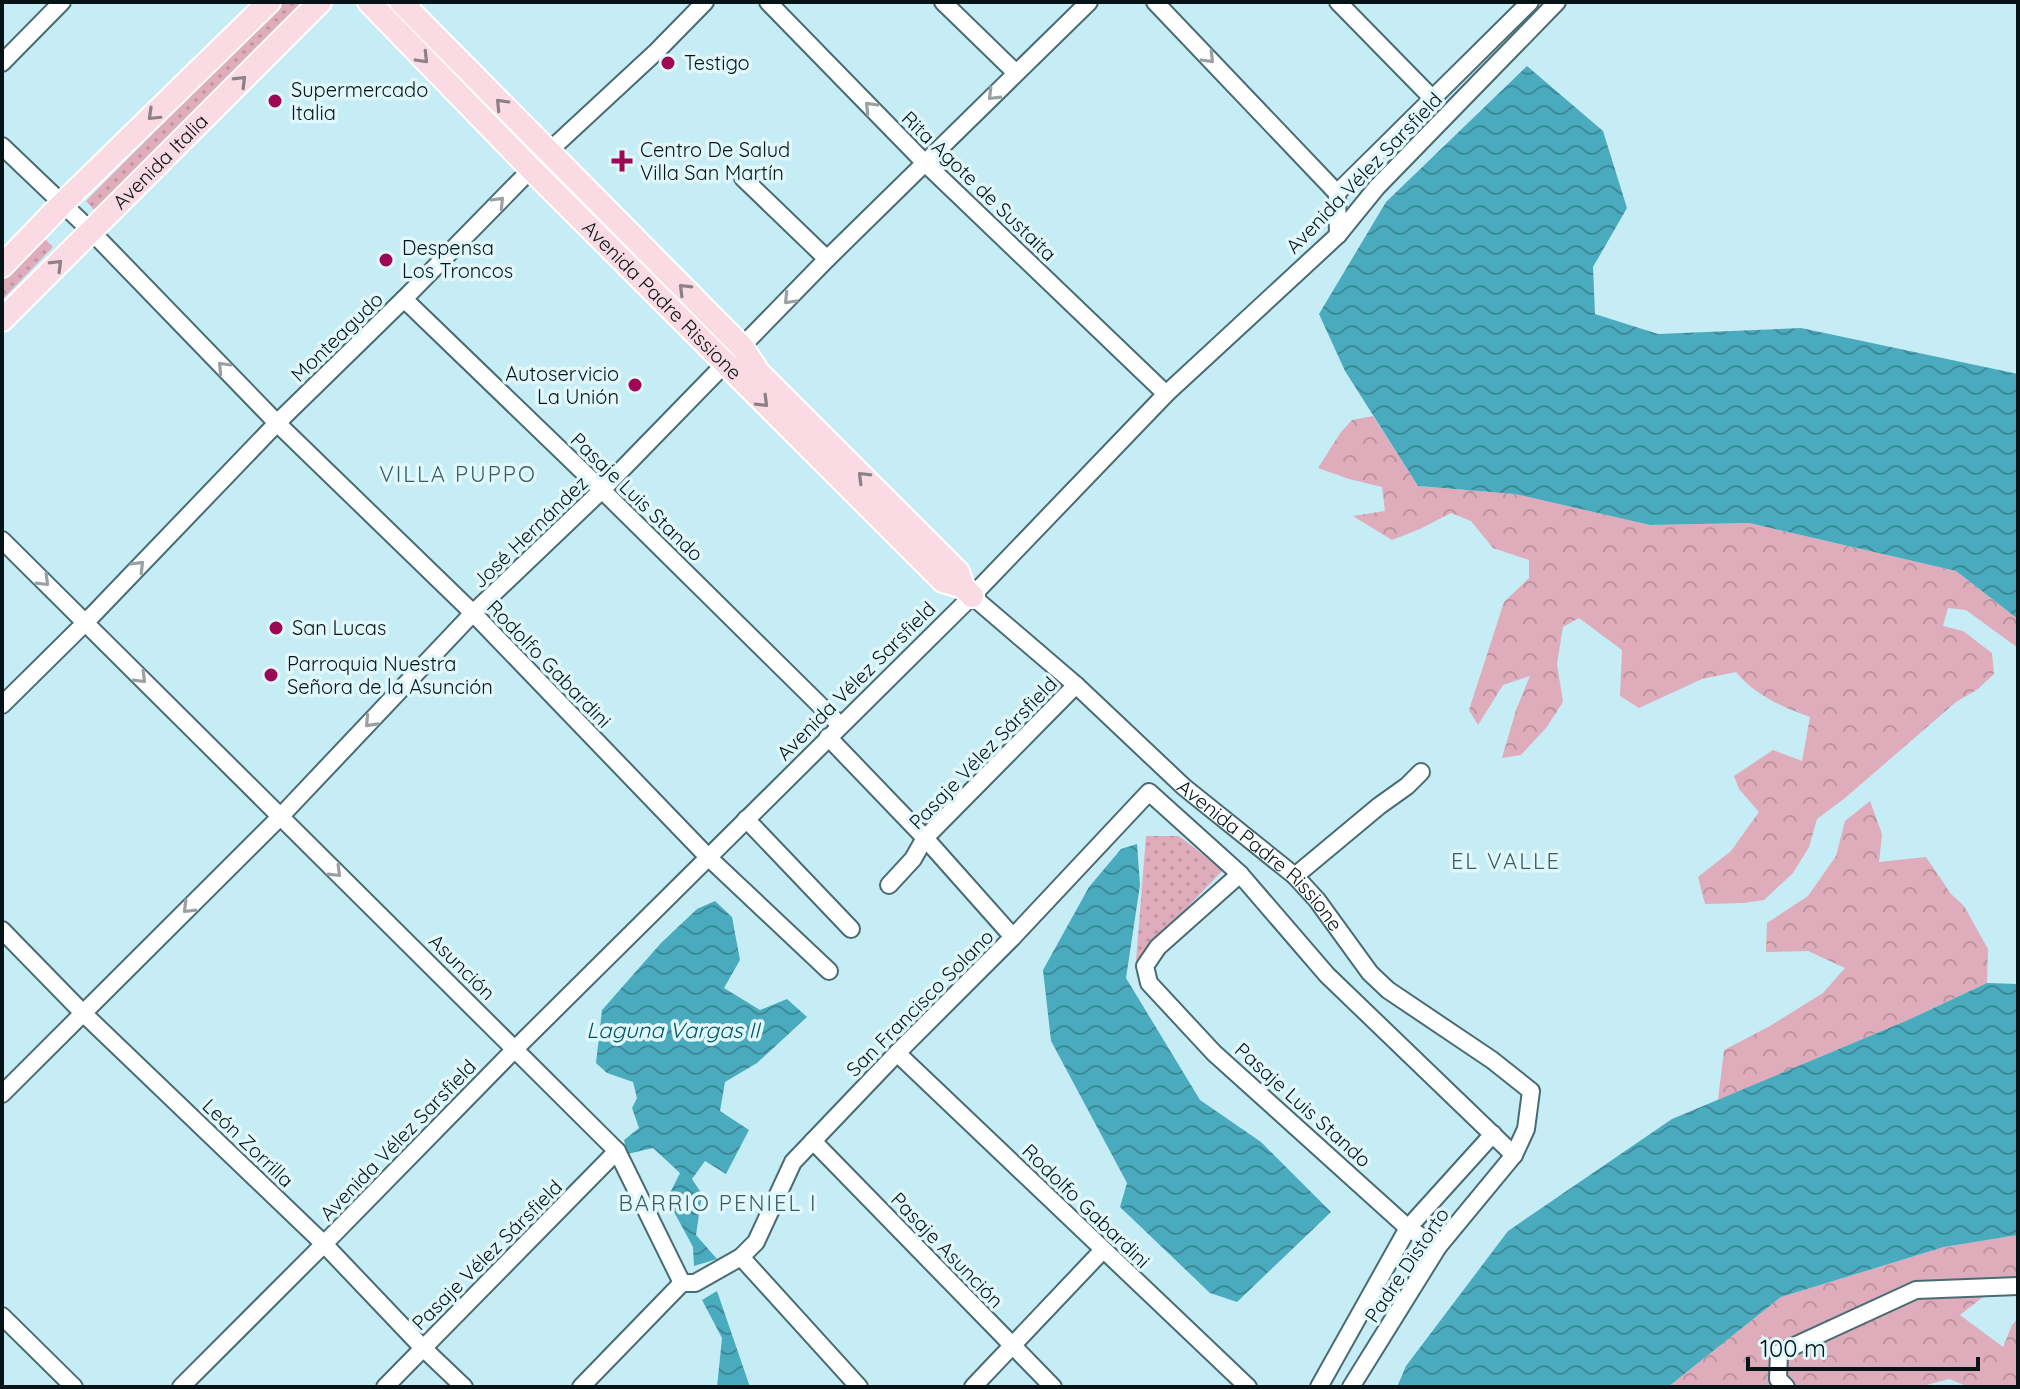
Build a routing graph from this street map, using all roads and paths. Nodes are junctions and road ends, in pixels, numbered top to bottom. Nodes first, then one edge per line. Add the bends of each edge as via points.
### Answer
1 (62, 2) edge
2 (269, 2) edge
3 (320, 2) edge
4 (369, 2) edge
5 (401, 2) edge
6 (705, 2) edge
7 (768, 2) edge
8 (943, 2) edge
9 (1089, 2) edge
10 (1155, 2) edge
11 (1338, 2) edge
12 (1557, 2) edge
13 (1525, 4) edge
14 (2, 63) edge
15 (1016, 73) junction
16 (1432, 98) junction
17 (2, 146) edge
18 (548, 152) junction
19 (925, 163) junction
20 (531, 169) junction
21 (743, 178) dead end
22 (1337, 193) junction
23 (62, 204) junction
24 (91, 231) junction
25 (1338, 235) junction
26 (827, 259) junction
27 (2, 266) edge
28 (404, 299) junction
29 (2, 320) edge
30 (742, 347) junction
31 (726, 364) junction
32 (1166, 394) junction
33 (277, 423) junction
34 (602, 490) junction
35 (2, 540) edge
36 (968, 592) junction
37 (473, 613) junction
38 (85, 623) junction
39 (1076, 685) junction
40 (2, 705) edge
41 (834, 731) junction
42 (1421, 772) dead end
43 (1184, 787) junction
44 (1149, 792) joint
45 (1164, 807) junction
46 (280, 817) junction
47 (746, 819) junction
48 (925, 838) junction
49 (708, 857) junction
50 (1240, 874) junction
51 (1295, 876) junction
52 (889, 885) dead end
53 (851, 929) dead end
54 (2, 930) edge
55 (1013, 937) junction
56 (829, 971) dead end
57 (83, 1013) junction
58 (516, 1048) junction
59 (897, 1053) junction
60 (2, 1094) edge
61 (1526, 1129) joint
62 (1493, 1134) junction
63 (813, 1141) junction
64 (617, 1151) junction
65 (1514, 1155) junction
66 (1408, 1228) junction
67 (324, 1244) junction
68 (1438, 1247) junction
69 (1103, 1250) junction
70 (741, 1257) junction
71 (682, 1283) junction
72 (2018, 1286) edge
73 (2, 1316) edge
74 (1013, 1347) junction
75 (423, 1348) junction
76 (74, 1387) edge
77 (181, 1387) edge
78 (385, 1387) edge
79 (464, 1387) edge
80 (581, 1387) edge
81 (859, 1387) edge
82 (973, 1387) edge
83 (1053, 1387) edge
84 (1248, 1387) edge
85 (1319, 1387) edge
86 (1351, 1387) edge
87 (1786, 1387) edge

1 - 14 street
2 -> 23 main road, Avenida Italia
24 -> 3 main road, Avenida Italia
4 -> 20 main road, Avenida Padre Rissione
18 -> 5 main road, Avenida Padre Rissione
6 - 18 street, Monteagudo
19 -> 7 street, Rita Agote de Sustaita
8 - 15 street
9 - 15 street, José Hernández
10 -> 22 street
11 - 16 street
12 - 25 street, Avenida Vélez Sarsfield via 1377,187
13 - 16 street, Avenida Vélez Sarsfield
15 -> 19 street, José Hernández
16 - 22 street, Avenida Vélez Sarsfield
17 - 23 street, Rodolfo Gabardini
18 - 20 street, Monteagudo
30 -> 18 main road, Avenida Padre Rissione
19 - 26 street, José Hernández
19 - 32 street, Rita Agote de Sustaita
28 -> 20 street, Monteagudo
20 - 31 main road, Avenida Padre Rissione
21 - 26 street
22 - 25 street
23 - 24 street, Rodolfo Gabardini
23 - 27 main road, Avenida Italia
29 -> 24 main road, Avenida Italia
33 -> 24 street, Rodolfo Gabardini
25 - 32 street, Avenida Vélez Sarsfield
26 -> 30 street, José Hernández
28 - 33 street, Monteagudo
28 - 34 street, Pasaje Luis Stando
30 - 31 street, José Hernández
36 -> 30 main road, Avenida Padre Rissione via 958,572 759,373
31 - 34 street, José Hernández
31 -> 36 main road, Avenida Padre Rissione via 943,581
32 - 36 street, Avenida Vélez Sarsfield
33 - 37 street, Rodolfo Gabardini
38 -> 33 street, Monteagudo
34 - 37 street, José Hernández
34 - 41 street, Pasaje Luis Stando
35 -> 38 street, Asunción
36 - 39 street, Avenida Padre Rissione
36 - 41 street, Avenida Vélez Sarsfield
37 -> 46 street, José Hernández
37 - 49 street, Rodolfo Gabardini
38 - 40 street, Monteagudo
38 -> 46 street, Asunción
39 - 43 street, Avenida Padre Rissione
39 - 48 street, Pasaje Vélez Sársfield
41 - 47 street, Avenida Vélez Sarsfield
41 - 48 street, Pasaje Luis Stando
42 - 51 street
43 - 45 street
43 - 51 street, Avenida Padre Rissione
44 - 45 street, Avenida Padre Rissione
44 - 55 street, San Francisco Solano
45 - 50 street, Avenida Padre Rissione
46 -> 57 street, José Hernández
46 -> 58 street, Asunción
47 - 49 street, Avenida Vélez Sarsfield
47 - 53 street
48 - 52 street, Pasaje Vélez Sársfield
48 - 55 street, Pasaje Luis Stando
49 - 56 street, Rodolfo Gabardini
49 - 58 street, Avenida Vélez Sarsfield
50 - 62 street, Avenida Padre Rissione via 1327,975
50 - 66 street, Pasaje Luis Stando via 1158,947 1145,966 1149,983 1214,1053
51 - 61 street, Avenida Padre Rissione via 1388,990 1531,1091
54 - 57 street, León Zorrilla
55 - 59 street, San Francisco Solano
57 - 60 street, José Hernández
57 - 67 street, León Zorrilla
58 - 64 street, Asunción
58 - 67 street, Avenida Vélez Sarsfield
59 - 63 street, San Francisco Solano
59 - 69 street, Rodolfo Gabardini
61 - 65 street, Padre Distorto
62 - 65 street, Avenida Padre Rissione
62 - 66 street, Padre Distorto
63 - 70 street, San Francisco Solano via 793,1162 756,1242
63 - 74 street, Pasaje Asunción
64 - 71 street, Asunción
64 - 75 street, Pasaje Vélez Sársfield
65 - 68 street, Padre Distorto
66 - 68 street, Pasaje Luis Stando
66 - 85 street, Padre Distorto
67 - 75 street, León Zorrilla
67 - 77 street, Avenida Vélez Sarsfield
68 - 86 street, Padre Distorto
69 - 74 street
69 - 84 street, Rodolfo Gabardini
70 - 71 street via 695,1283
70 - 81 street
71 - 80 street
72 - 87 street via 1916,1290 1779,1353 1778,1379
73 - 76 street
74 - 82 street
74 - 83 street, Pasaje Asunción
75 - 78 street, Pasaje Vélez Sársfield
75 - 79 street, León Zorrilla

